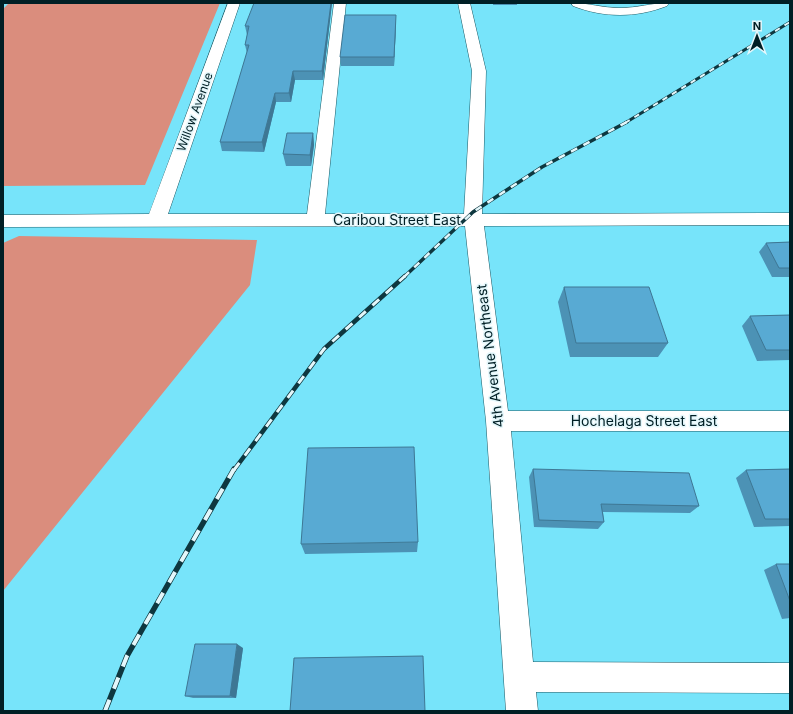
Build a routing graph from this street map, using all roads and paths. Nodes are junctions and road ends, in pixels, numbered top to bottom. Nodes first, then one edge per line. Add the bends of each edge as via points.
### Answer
1 (234, 3) edge
2 (340, 3) edge
3 (464, 3) edge
4 (577, 3) edge
5 (662, 3) edge
6 (790, 219) edge
7 (474, 220) junction
8 (3, 221) edge
9 (156, 221) junction
10 (315, 221) junction
11 (498, 421) junction
12 (790, 421) edge
13 (518, 677) junction
14 (790, 678) edge
15 (522, 711) edge

1 - 9 street, Willow Avenue
2 - 10 street
3 - 7 street, 4th Avenue Northeast via 479,71
4 - 5 street via 593,9 625,11 650,9
6 - 7 street, Caribou Street East
7 - 10 street, Caribou Street East
7 - 11 street, 4th Avenue Northeast
8 - 9 street, Caribou Street East
9 - 10 street, Caribou Street East
11 - 12 street, Hochelaga Street East
11 - 13 street, 4th Avenue Northeast
13 - 14 street
13 - 15 street, 4th Avenue Northeast

